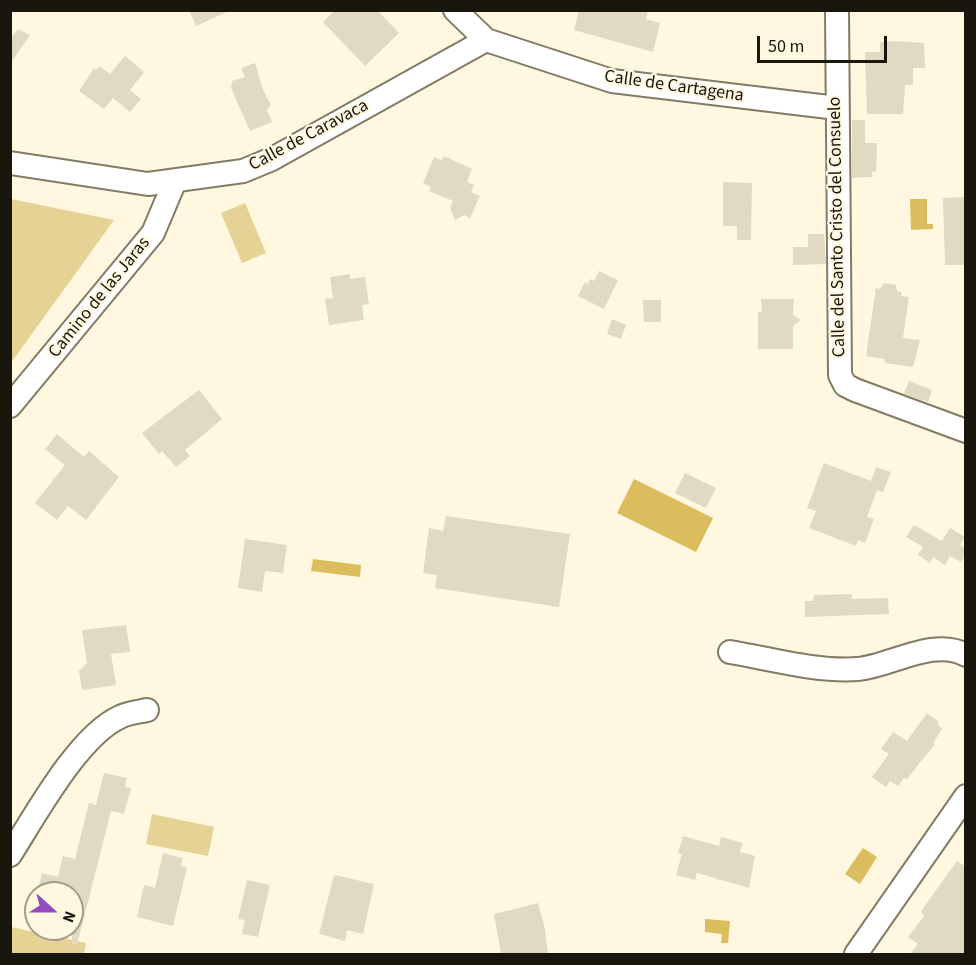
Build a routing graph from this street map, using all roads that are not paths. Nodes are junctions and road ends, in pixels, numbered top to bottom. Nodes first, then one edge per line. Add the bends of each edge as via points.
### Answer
1 (456, 10) edge
2 (837, 10) edge
3 (486, 40) junction
4 (837, 108) junction
5 (10, 163) edge
6 (175, 181) junction
7 (10, 406) edge
8 (966, 431) edge
9 (730, 652) dead end
10 (966, 655) edge
11 (147, 710) dead end
12 (966, 796) edge
13 (10, 855) edge
14 (856, 954) edge

1 - 3 street, Calle de Cartagena
2 - 4 street, Calle del Santo Cristo del Consuelo
3 - 4 street, Calle de Cartagena via 612,81
3 - 6 street, Calle de Caravaca via 272,159 243,171
4 - 8 street, Calle del Santo Cristo del Consuelo via 840,375 845,385 855,390
5 - 6 street, Calle de Caravaca via 148,184
6 - 7 street, Camino de las Jaras via 153,233
9 - 10 street via 840,670 940,649 955,649
11 - 13 street via 120,717 94,735 62,774
12 - 14 street

